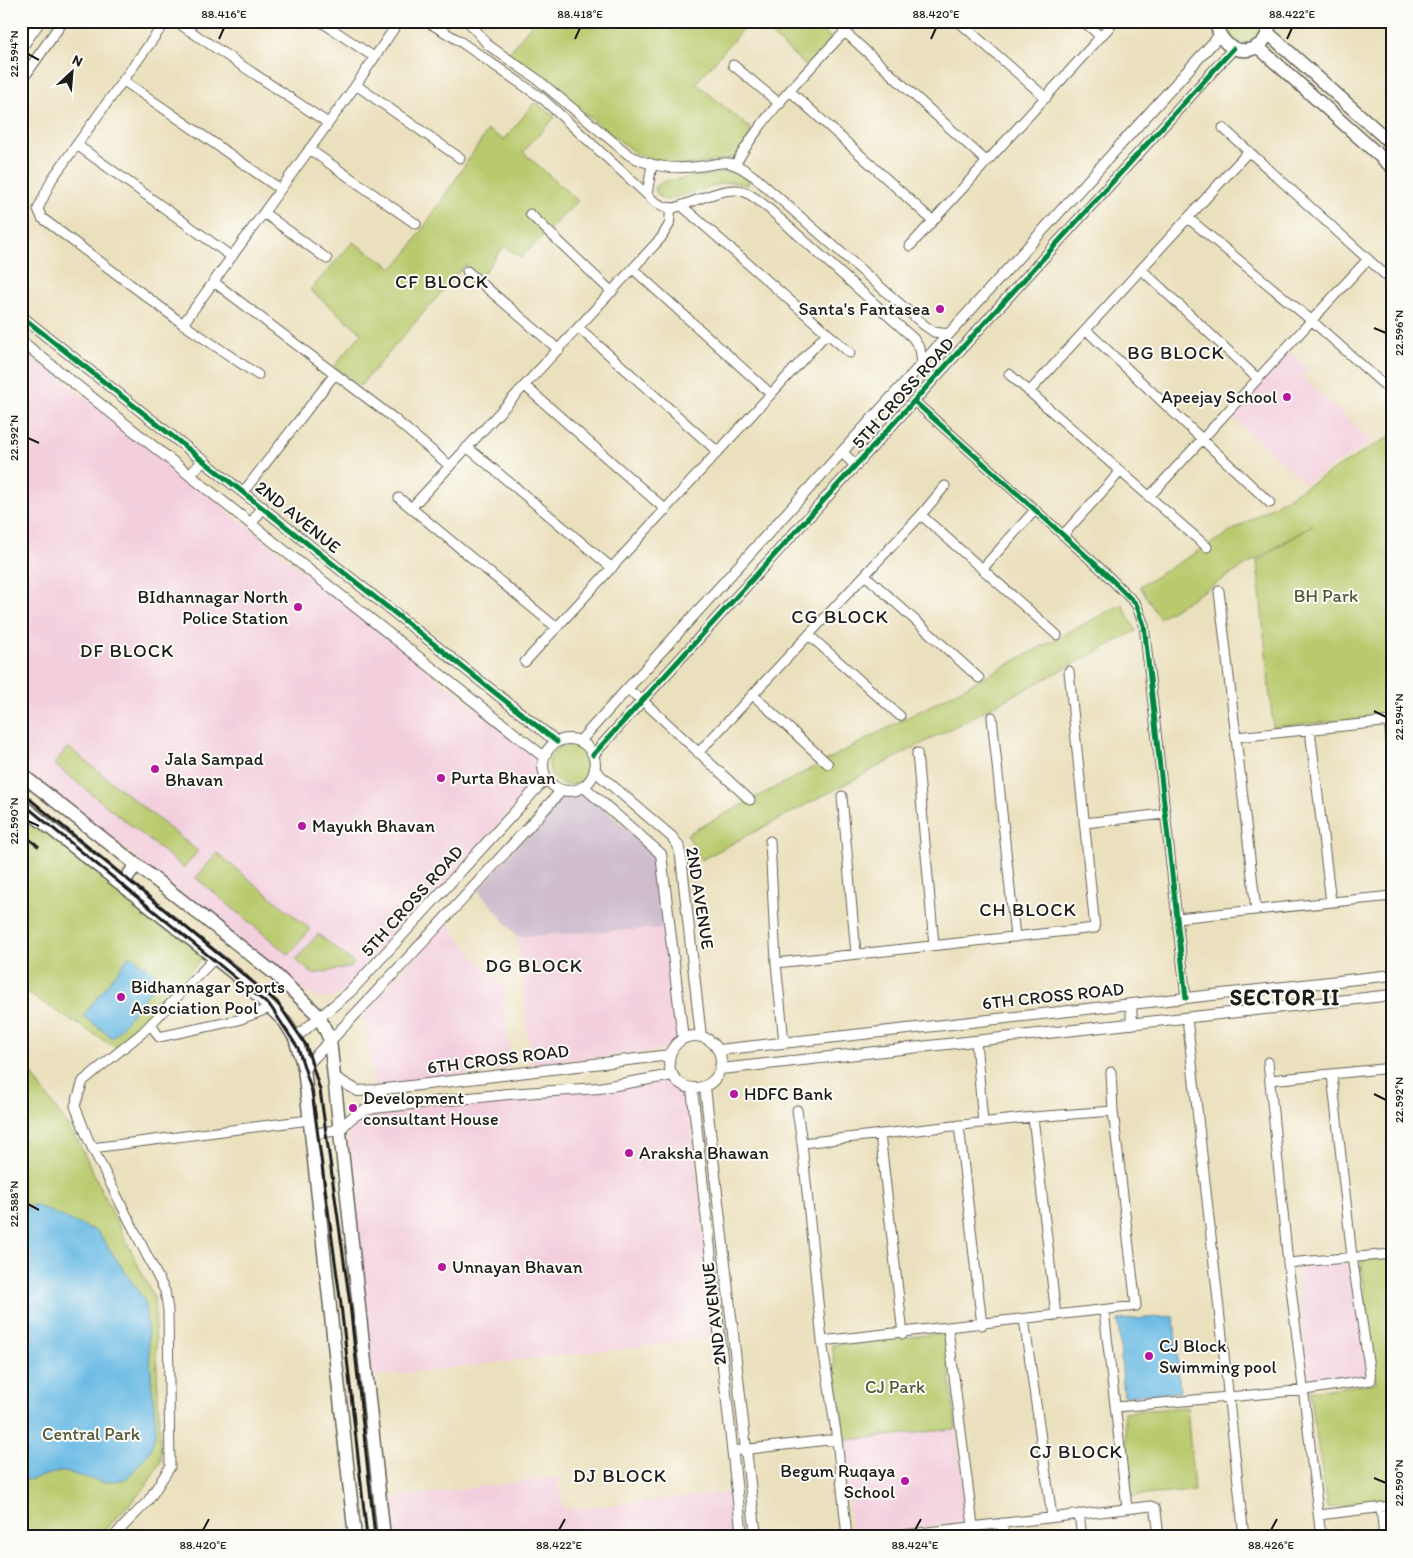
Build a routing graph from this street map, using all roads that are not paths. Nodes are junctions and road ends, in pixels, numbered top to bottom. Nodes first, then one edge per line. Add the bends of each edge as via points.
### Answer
1 (40, 21) edge
2 (63, 21) edge
3 (166, 21) edge
4 (175, 21) edge
5 (320, 21) edge
6 (399, 21) edge
7 (426, 21) edge
8 (855, 21) edge
9 (958, 21) edge
10 (1083, 21) edge
11 (1115, 21) edge
12 (1216, 21) edge
13 (469, 24) edge
14 (1268, 27) edge
15 (845, 32) junction
16 (1102, 36) junction
17 (1219, 36) junction
18 (458, 40) junction
19 (1257, 46) junction
20 (21, 48) edge
21 (1233, 49) junction
22 (374, 57) junction
23 (732, 64) dead end
24 (21, 81) edge
25 (124, 81) junction
26 (356, 85) junction
27 (790, 91) junction
28 (1046, 98) junction
29 (780, 104) junction
30 (328, 122) junction
31 (1222, 128) dead end
32 (78, 144) junction
33 (1392, 144) edge
34 (309, 149) junction
35 (1249, 151) junction
36 (460, 158) dead end
37 (987, 162) junction
38 (652, 165) junction
39 (735, 165) junction
40 (1392, 167) edge
41 (756, 178) junction
42 (280, 190) junction
43 (647, 194) junction
44 (749, 194) junction
45 (682, 206) junction
46 (671, 208) junction
47 (264, 213) junction
48 (530, 214) dead end
49 (1188, 218) junction
50 (933, 221) junction
51 (416, 224) dead end
52 (910, 246) dead end
53 (232, 257) junction
54 (327, 259) dead end
55 (1368, 259) junction
56 (848, 260) junction
57 (633, 268) junction
58 (1141, 269) junction
59 (467, 271) dead end
60 (838, 271) junction
61 (1391, 279) edge
62 (214, 282) junction
63 (612, 292) junction
64 (21, 316) edge
65 (1311, 320) junction
66 (183, 324) junction
67 (580, 328) junction
68 (1086, 330) junction
69 (827, 333) junction
70 (949, 334) junction
71 (21, 341) edge
72 (559, 350) junction
73 (850, 353) dead end
74 (922, 363) junction
75 (335, 374) junction
76 (1009, 374) dead end
77 (258, 376) dead end
78 (1258, 379) junction
79 (525, 386) junction
80 (1029, 392) junction
81 (1392, 392) edge
82 (771, 394) junction
83 (914, 401) junction
84 (1202, 440) junction
85 (468, 447) junction
86 (718, 452) junction
87 (842, 452) junction
88 (204, 460) junction
89 (450, 466) junction
90 (856, 466) junction
91 (1120, 472) junction
92 (190, 475) junction
93 (944, 486) dead end
94 (244, 491) junction
95 (1149, 496) junction
96 (399, 498) dead end
97 (1270, 503) dead end
98 (263, 507) junction
99 (412, 507) junction
100 (666, 510) junction
101 (1035, 510) junction
102 (921, 515) junction
103 (251, 524) junction
104 (1063, 535) junction
105 (1207, 547) dead end
106 (612, 568) junction
107 (983, 568) junction
108 (865, 575) junction
109 (1218, 591) dead end
110 (557, 628) junction
111 (809, 635) junction
112 (1057, 635) dead end
113 (526, 662) dead end
114 (1069, 671) dead end
115 (979, 678) dead end
116 (627, 689) junction
117 (753, 694) junction
118 (643, 701) junction
119 (900, 716) dead end
120 (992, 717) dead end
121 (1390, 722) edge
122 (1310, 730) junction
123 (1236, 737) junction
124 (580, 741) junction
125 (557, 742) junction
126 (1392, 747) edge
127 (698, 753) junction
128 (917, 753) dead end
129 (594, 755) junction
130 (544, 758) junction
131 (828, 764) dead end
132 (595, 771) junction
133 (21, 774) edge
134 (546, 778) junction
135 (584, 787) junction
136 (562, 790) junction
137 (842, 796) dead end
138 (750, 800) dead end
139 (21, 805) edge
140 (1165, 814) junction
141 (1084, 823) junction
142 (770, 841) dead end
143 (136, 865) junction
144 (122, 884) junction
145 (1392, 896) edge
146 (1331, 902) junction
147 (1256, 910) junction
148 (1177, 918) junction
149 (1015, 937) junction
150 (934, 945) junction
151 (856, 954) junction
152 (215, 958) junction
153 (776, 963) junction
154 (1392, 976) edge
155 (1358, 979) junction
156 (1237, 992) junction
157 (1392, 995) edge
158 (1186, 998) junction
159 (1360, 998) junction
160 (1131, 1004) junction
161 (270, 1008) junction
162 (1240, 1012) junction
163 (319, 1016) junction
164 (1021, 1016) junction
165 (1187, 1018) junction
166 (151, 1024) junction
167 (1132, 1024) junction
168 (921, 1026) junction
169 (1024, 1036) junction
170 (701, 1037) junction
171 (295, 1038) junction
172 (683, 1039) junction
173 (330, 1040) junction
174 (976, 1041) junction
175 (784, 1042) junction
176 (923, 1045) junction
177 (719, 1050) junction
178 (670, 1055) junction
179 (1268, 1062) dead end
180 (304, 1068) junction
181 (1392, 1068) edge
182 (721, 1069) junction
183 (1111, 1072) dead end
184 (672, 1074) junction
185 (506, 1075) junction
186 (1332, 1075) junction
187 (334, 1077) junction
188 (1270, 1080) junction
189 (705, 1087) junction
190 (692, 1088) junction
191 (508, 1094) junction
192 (797, 1110) dead end
193 (1113, 1110) junction
194 (1033, 1117) junction
195 (309, 1120) junction
196 (983, 1123) junction
197 (959, 1125) junction
198 (340, 1130) junction
199 (311, 1134) junction
200 (880, 1134) junction
201 (802, 1142) junction
202 (92, 1148) junction
203 (1392, 1254) edge
204 (1352, 1257) junction
205 (1288, 1263) junction
206 (1104, 1311) junction
207 (1056, 1316) junction
208 (1024, 1319) junction
209 (982, 1325) junction
210 (948, 1329) junction
211 (903, 1334) junction
212 (822, 1341) junction
213 (1305, 1390) junction
214 (1228, 1397) junction
215 (1116, 1407) junction
216 (837, 1439) junction
217 (746, 1450) junction
218 (732, 1451) junction
219 (1392, 1506) edge
220 (1381, 1507) junction
221 (1127, 1508) junction
222 (1079, 1514) junction
223 (1319, 1515) junction
224 (1052, 1517) junction
225 (1002, 1523) junction
226 (973, 1526) junction
227 (922, 1535) edge
228 (113, 1537) edge
229 (356, 1537) edge
230 (384, 1537) edge
231 (742, 1537) edge
232 (756, 1537) edge
233 (847, 1537) edge
234 (886, 1537) edge
235 (1004, 1537) edge
236 (1082, 1537) edge
237 (1159, 1537) edge
238 (1244, 1537) edge
239 (1321, 1537) edge
240 (1384, 1537) edge

1 - 20 street
2 - 24 street
3 - 25 street
4 - 30 street
5 - 22 street
6 - 22 street
7 - 18 street
8 - 15 street
9 - 28 street
10 - 16 street
11 - 16 street
12 - 17 main road
13 - 18 street
13 - 38 street via 488,45 537,79 629,155
14 - 19 main road
14 - 33 main road
15 - 27 street
15 - 37 street
16 - 28 street
17 - 21 main road
17 - 70 street, 5TH CROSS ROAD
18 - 43 street via 543,99
19 - 21 main road via 1245,51
19 - 40 main road
21 - 83 street, 5TH CROSS ROAD
22 - 26 street
23 - 29 street
25 - 32 street
25 - 42 street
26 - 30 street
26 - 36 street
27 - 29 street
27 - 50 street
28 - 37 street
29 - 39 street
30 - 34 street
31 - 35 street
32 - 53 street
32 - 66 street via 52,179 40,202 38,209 42,218
34 - 42 street
34 - 51 street
35 - 49 street
35 - 55 street
37 - 50 street
38 - 39 street via 684,169 727,162
38 - 43 street
39 - 41 street
41 - 44 street
41 - 56 street
42 - 47 street
43 - 46 street via 655,202
44 - 45 street via 727,191
44 - 60 street
45 - 46 street
45 - 69 street
46 - 57 street via 669,225
47 - 53 street
47 - 54 street
48 - 63 street
49 - 58 street
49 - 65 street
50 - 52 street
53 - 62 street
55 - 61 street
55 - 65 street
56 - 60 street
56 - 70 street via 924,325 934,332
57 - 63 street
57 - 82 street
58 - 68 street
58 - 78 street
59 - 72 street
60 - 74 street via 913,338 920,349
62 - 66 street
62 - 75 street
63 - 67 street
64 - 88 street, 2ND AVENUE
65 - 78 street
65 - 81 street
66 - 77 street
67 - 72 street
67 - 86 street
68 - 80 street
68 - 84 street
69 - 73 street
69 - 82 street
70 - 74 street, 5TH CROSS ROAD
71 - 92 street, 2ND AVENUE
72 - 79 street
74 - 87 street, 5TH CROSS ROAD
75 - 89 street
75 - 94 street
76 - 80 street
78 - 84 street
79 - 85 street
79 - 100 street
80 - 91 street
82 - 86 street
83 - 90 street, 5TH CROSS ROAD
83 - 101 street
84 - 95 street
84 - 97 street
85 - 89 street
85 - 106 street
86 - 100 street
87 - 90 street
87 - 116 street, 5TH CROSS ROAD
88 - 92 street
88 - 94 street, 2ND AVENUE
89 - 99 street
90 - 118 street, 5TH CROSS ROAD
91 - 95 street
91 - 104 street
92 - 103 street, 2ND AVENUE
93 - 102 street
94 - 98 street, 2ND AVENUE
95 - 105 street
96 - 99 street
98 - 103 street
98 - 125 street, 2ND AVENUE
99 - 110 street
100 - 106 street
101 - 104 street
101 - 107 street
102 - 107 street
102 - 108 street
103 - 130 street, 2ND AVENUE
104 - 140 street via 1136,604 1144,625
106 - 110 street
107 - 112 street
108 - 111 street
108 - 115 street
109 - 123 street
110 - 113 street
111 - 117 street
111 - 119 street
114 - 141 street
116 - 118 street
116 - 124 street, 5TH CROSS ROAD
117 - 127 street
117 - 131 street
118 - 127 street
118 - 129 street, 5TH CROSS ROAD
120 - 149 street
121 - 122 street
121 - 126 street
122 - 123 street
122 - 146 street
123 - 147 street
124 - 125 street via 568,739
124 - 129 street
125 - 130 street
127 - 138 street
128 - 150 street
129 - 132 street
130 - 134 street
132 - 135 street
132 - 170 street, 2ND AVENUE via 672,837 679,847
133 - 143 main road
134 - 136 street
134 - 163 street, 5TH CROSS ROAD via 371,970 350,992
135 - 136 street
135 - 172 street, 2ND AVENUE via 661,854
136 - 173 street
137 - 151 street
139 - 144 main road
140 - 141 street
140 - 148 street
141 - 149 street via 1095,928
142 - 153 street
143 - 144 main road
143 - 163 main road via 274,974
144 - 152 main road
145 - 146 street
146 - 147 street
147 - 148 street
148 - 158 street
149 - 150 street
150 - 151 street
151 - 153 street
152 - 161 main road
152 - 166 street
153 - 175 street
154 - 155 street, 6TH CROSS ROAD
155 - 156 street, 6TH CROSS ROAD
155 - 159 street
156 - 158 street, 6TH CROSS ROAD
156 - 162 street
157 - 159 street, 6TH CROSS ROAD
158 - 160 street, 6TH CROSS ROAD
159 - 162 street, 6TH CROSS ROAD
160 - 164 street, 6TH CROSS ROAD
160 - 167 street
161 - 166 street via 238,1020 160,1037
161 - 171 main road via 285,1022
162 - 165 street, 6TH CROSS ROAD
163 - 171 street, 5TH CROSS ROAD
163 - 173 main road
164 - 168 street, 6TH CROSS ROAD
164 - 169 street
165 - 167 street, 6TH CROSS ROAD
165 - 214 street
166 - 202 street via 82,1081 75,1106
167 - 169 street, 6TH CROSS ROAD
168 - 175 street, 6TH CROSS ROAD
168 - 176 street
169 - 174 street, 6TH CROSS ROAD
170 - 172 street
170 - 177 street via 710,1040
171 - 180 main road
172 - 178 street
173 - 180 street
173 - 187 main road
174 - 176 street, 6TH CROSS ROAD
174 - 196 street
175 - 177 street, 6TH CROSS ROAD
176 - 182 street, 6TH CROSS ROAD
177 - 182 street
178 - 184 street
178 - 185 street, 6TH CROSS ROAD
179 - 188 street
180 - 195 main road
181 - 186 street
182 - 189 street via 714,1081
183 - 193 street
184 - 190 street via 682,1085
184 - 191 street via 599,1088
185 - 187 street, 6TH CROSS ROAD via 368,1090 358,1090
185 - 191 street
186 - 188 street
186 - 204 street
187 - 198 main road
188 - 205 street
189 - 190 street
189 - 217 street, 2ND AVENUE
190 - 218 street, 2ND AVENUE
191 - 198 street via 362,1110
192 - 201 street
193 - 194 street
193 - 206 street via 1136,1303 1132,1307
194 - 196 street
194 - 207 street
195 - 199 main road
195 - 202 street
196 - 197 street
197 - 200 street
197 - 209 street
198 - 199 street
198 - 230 main road
199 - 229 main road
200 - 201 street
200 - 211 street
201 - 212 street
202 - 228 street via 165,1291 168,1310 170,1467 148,1501
203 - 204 street
204 - 205 street
204 - 213 street via 1371,1380
205 - 213 street
206 - 207 street
206 - 215 street
207 - 208 street
208 - 209 street
208 - 224 street
209 - 210 street
210 - 211 street
210 - 226 street
211 - 212 street
212 - 216 street
213 - 214 street
213 - 223 street
214 - 215 street
214 - 238 street
215 - 221 street
216 - 217 street
216 - 233 street
217 - 218 street
217 - 232 street, 2ND AVENUE
218 - 231 street, 2ND AVENUE
219 - 220 street
220 - 223 street
220 - 240 street
221 - 222 street
221 - 237 street via 1155,1508
222 - 224 street
222 - 236 street
223 - 239 street
224 - 225 street
225 - 226 street
225 - 235 street
226 - 227 street
227 - 234 street

